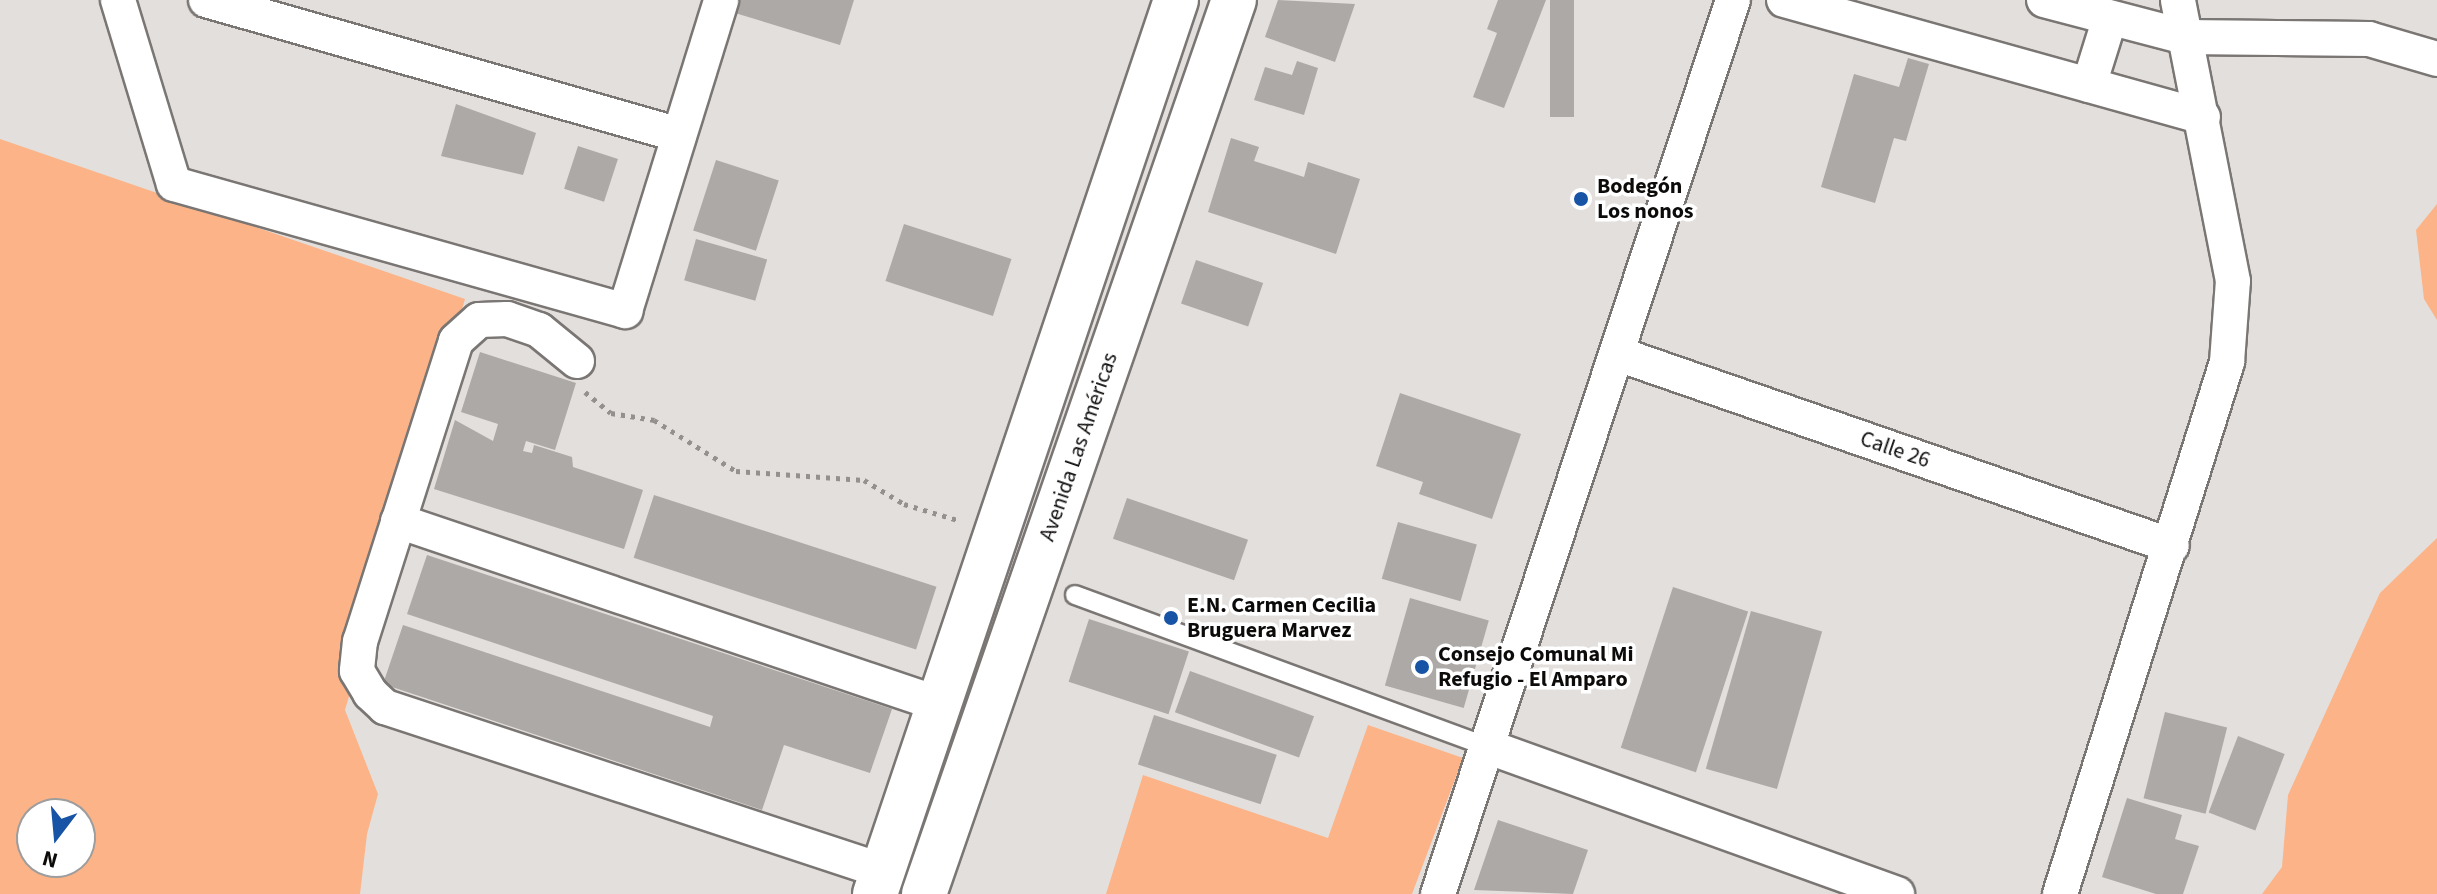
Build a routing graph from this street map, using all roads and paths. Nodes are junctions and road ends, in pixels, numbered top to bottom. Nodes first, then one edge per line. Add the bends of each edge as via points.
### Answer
1 (118, 0) edge
2 (206, 0) edge
3 (721, 0) edge
4 (1176, 0) edge
5 (1234, 0) edge
6 (1733, 0) edge
7 (1784, 0) edge
8 (2044, 0) edge
9 (2178, 0) edge
10 (2110, 18) junction
11 (2185, 37) junction
12 (2437, 59) edge
13 (2089, 85) junction
14 (2203, 117) junction
15 (679, 135) junction
16 (1618, 354) junction
17 (577, 361) joint
18 (398, 521) junction
19 (997, 532) junction
20 (2172, 546) junction
21 (1075, 595) dead end
22 (939, 704) junction
23 (1486, 746) junction
24 (879, 882) edge
25 (924, 894) edge
26 (1438, 894) edge
27 (1897, 894) edge
28 (2060, 894) edge

1 - 15 street via 174,184 625,311
2 - 15 street
3 - 15 street
4 - 19 main road
5 - 25 main road, Avenida Las Américas
6 - 16 street
7 - 13 street
8 - 10 street
9 - 11 street
10 - 11 street
10 - 13 street
11 - 12 street via 2369,39
11 - 14 street
13 - 14 street
14 - 20 street via 2233,281 2227,362
16 - 20 street, Calle 26
16 - 23 street
17 - 18 street via 539,330 507,319 479,320 456,341
17 - 19 path via 586,398 611,413 654,420 736,471 864,480 904,504
18 - 22 street
18 - 24 street via 360,641 357,671 385,707
19 - 22 main road
20 - 28 street
21 - 23 lane
22 - 24 main road
23 - 26 street
23 - 27 street

